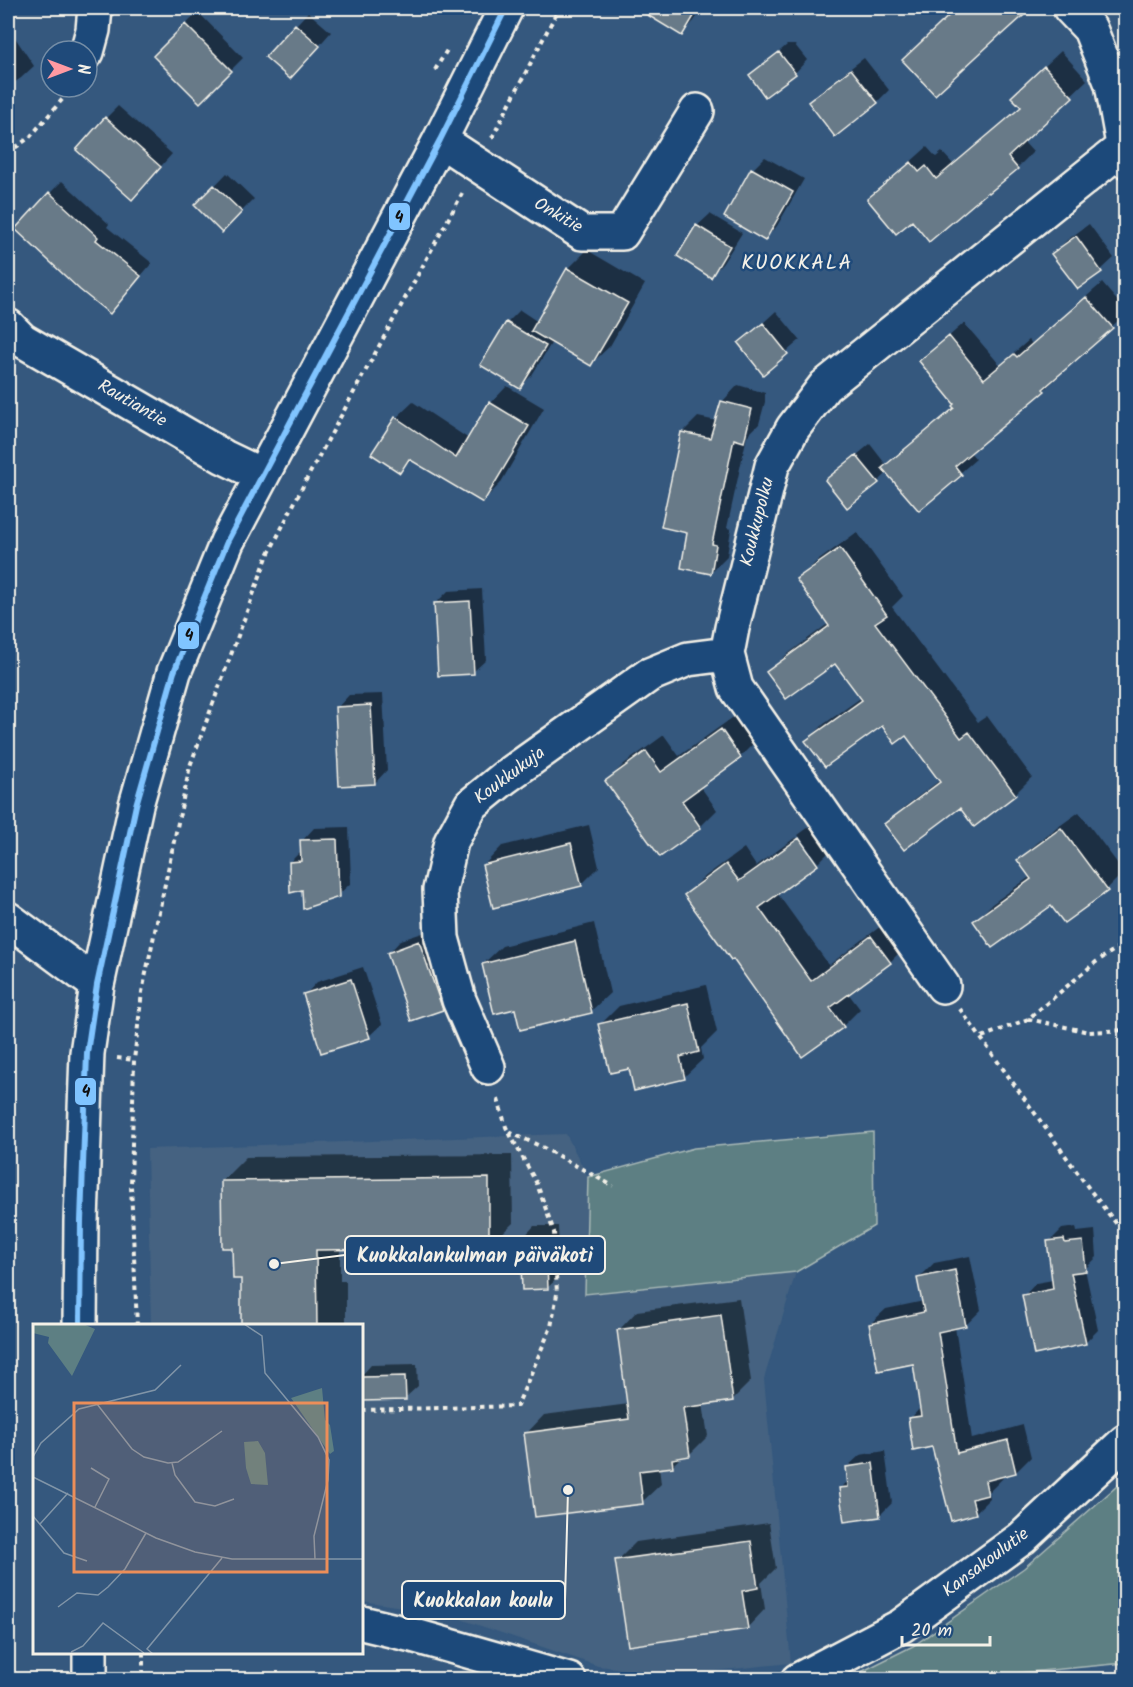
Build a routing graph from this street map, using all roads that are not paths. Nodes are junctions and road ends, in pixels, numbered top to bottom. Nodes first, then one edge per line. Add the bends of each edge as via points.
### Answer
1 (95, 8) edge
2 (506, 8) edge
3 (1070, 8) edge
4 (91, 39) edge
5 (697, 111) dead end
6 (440, 140) junction
7 (1124, 154) edge
8 (8, 326) edge
9 (261, 476) junction
10 (727, 654) junction
11 (8, 919) edge
12 (97, 985) junction
13 (943, 986) road end
14 (488, 1067) road end
15 (80, 1324) edge
16 (1125, 1441) edge
17 (363, 1623) edge
18 (90, 1654) edge
19 (90, 1680) edge
20 (568, 1680) edge
21 (798, 1680) edge

1 - 4 street
2 - 6 street
3 - 7 street via 1090,29 1112,84
5 - 6 street, Onkitie via 622,233 582,233
6 - 9 street
7 - 10 street, Koukkupolku via 825,386 793,428 772,466
8 - 9 street, Rautiantie via 22,340
9 - 12 street via 227,542 174,672 136,805
10 - 13 street, Koukkupolku via 736,688
10 - 14 street, Koukkukuja via 688,659 649,675 471,805 451,842 446,861 440,890 442,938 459,1000
11 - 12 street
12 - 15 street via 87,1053
16 - 21 street, Kansakoulutie via 1022,1539 901,1626
17 - 20 street
18 - 19 street

